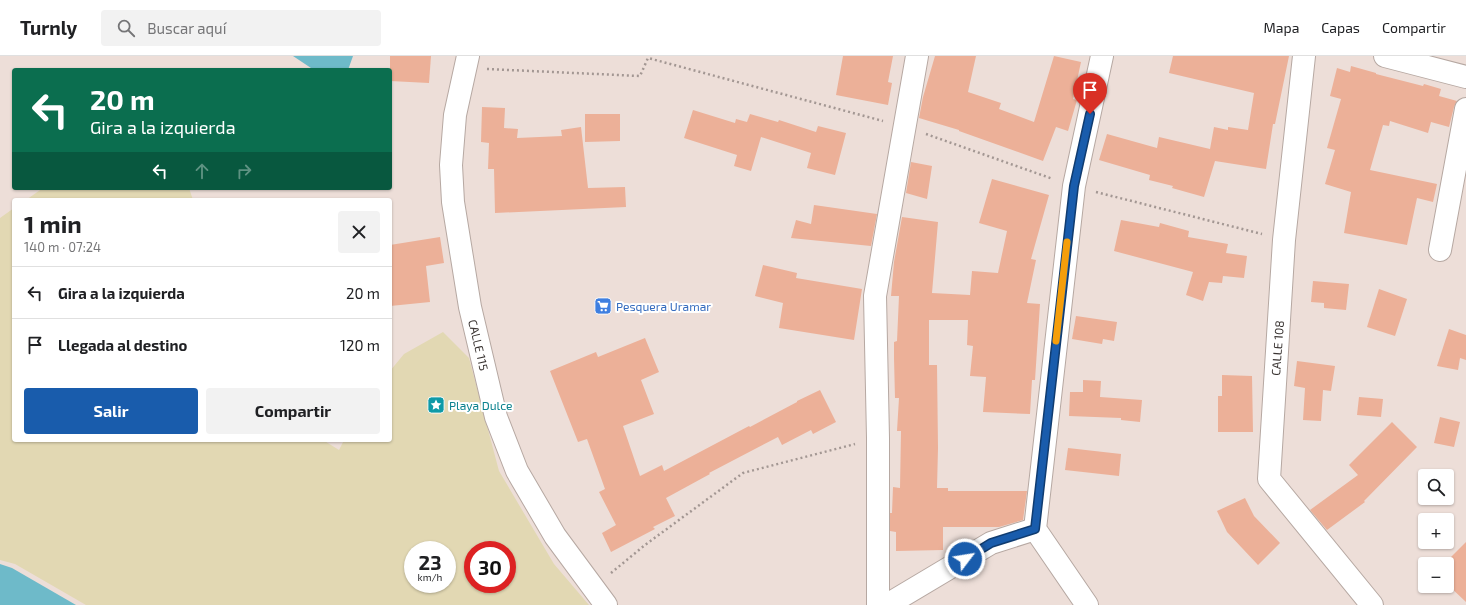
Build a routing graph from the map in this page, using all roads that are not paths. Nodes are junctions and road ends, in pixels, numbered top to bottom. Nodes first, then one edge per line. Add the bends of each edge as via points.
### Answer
1 (916, 56) edge
2 (1102, 56) edge
3 (1304, 56) edge
4 (1385, 56) edge
5 (466, 62) edge
6 (1466, 77) edge
7 (1466, 109) edge
8 (1440, 250) dead end
9 (1035, 529) junction
10 (599, 597) edge
11 (878, 605) edge
12 (887, 605) edge
13 (1087, 605) edge
14 (1372, 605) edge

1 - 11 street via 875,296
2 - 9 street via 1074,186
3 - 14 street, CALLE 108 via 1284,240 1269,479
4 - 6 street
5 - 10 street, CALLE 115 via 455,115 451,165 470,307 494,410 517,471 554,536
7 - 8 street
9 - 12 street via 991,543
9 - 13 street

